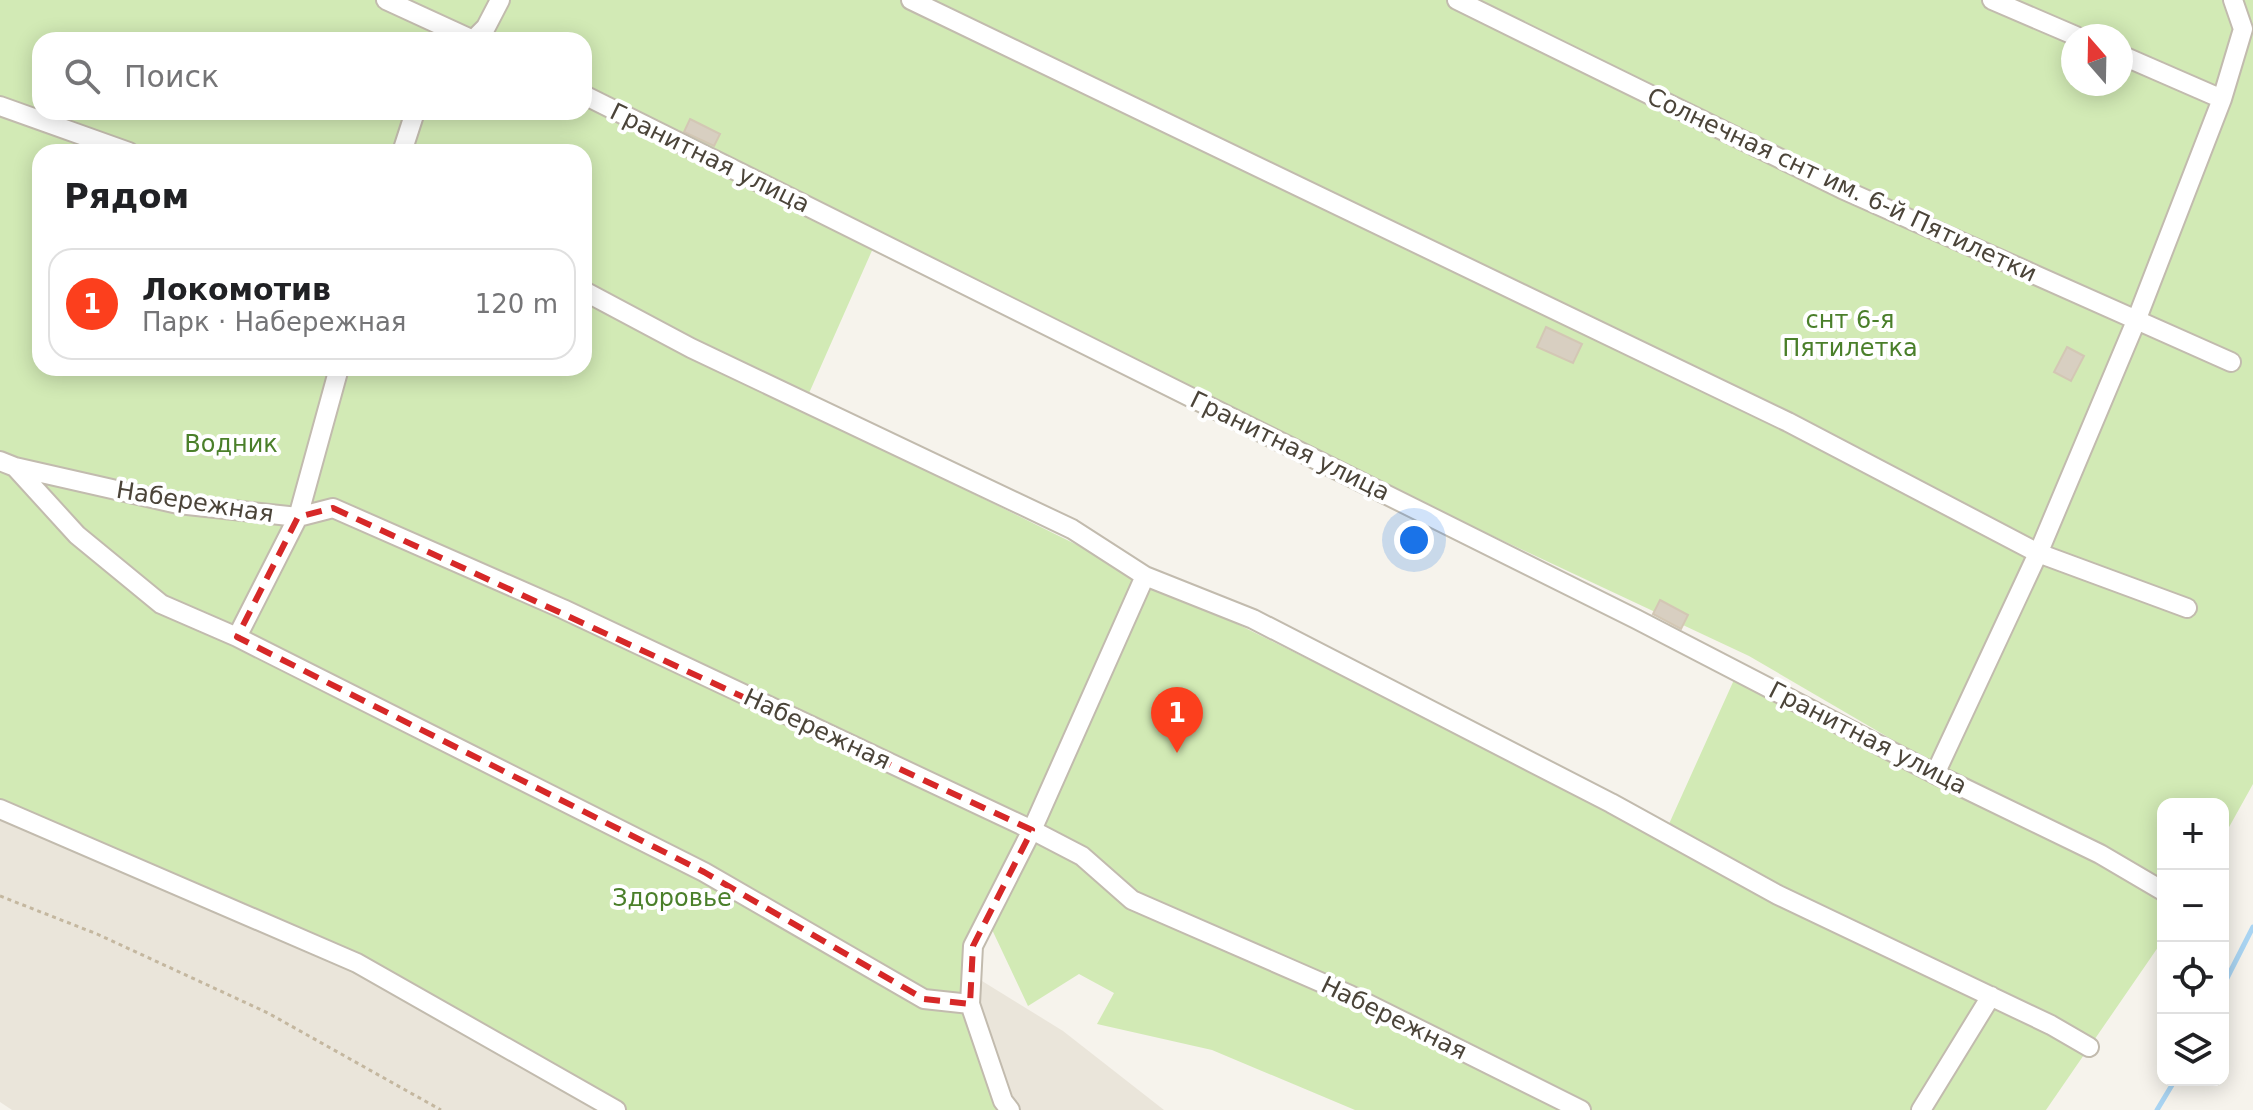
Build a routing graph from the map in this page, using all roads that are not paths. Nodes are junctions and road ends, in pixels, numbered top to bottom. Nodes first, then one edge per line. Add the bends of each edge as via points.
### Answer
1 (386, 0) edge
2 (500, 0) edge
3 (911, 0) edge
4 (1457, 0) edge
5 (1992, 0) edge
6 (2233, 0) edge
7 (2061, 30) edge
8 (456, 32) edge
9 (481, 32) edge
10 (2133, 60) edge
11 (592, 99) edge
12 (2222, 99) junction
13 (0, 106) edge
14 (32, 117) edge
15 (39, 120) edge
16 (412, 120) edge
17 (107, 144) edge
18 (405, 144) edge
19 (592, 295) edge
20 (2136, 321) junction
21 (2231, 362) dead end
22 (337, 376) edge
23 (8, 464) edge
24 (298, 517) junction
25 (2038, 553) junction
26 (1145, 576) junction
27 (2187, 608) dead end
28 (237, 637) junction
29 (1935, 774) junction
30 (0, 809) edge
31 (1032, 830) junction
32 (2157, 887) edge
33 (1991, 996) junction
34 (970, 1004) junction
35 (2089, 1047) dead end
36 (616, 1110) edge
37 (1010, 1110) edge
38 (1581, 1110) edge
39 (1921, 1110) edge

1 - 8 street
2 - 9 street
3 - 25 street via 1788,422
4 - 20 street, Солнечная снт им. 6-й Пятилетки via 1842,189
5 - 7 street
6 - 12 street via 2243,29
10 - 12 street
11 - 29 street, Гранитная улица via 1553,577
12 - 20 street
13 - 14 street
15 - 17 street
16 - 18 street
19 - 26 street via 691,348 1072,529
20 - 21 street, Солнечная снт им. 6-й Пятилетки
20 - 25 street
22 - 24 street
23 - 24 street, Набережная via 178,504
23 - 28 street via 77,535 161,604
24 - 28 street
24 - 31 street, Набережная via 333,508 563,609
25 - 27 street
25 - 29 street
26 - 31 street
26 - 33 street via 1253,619 1778,895
28 - 34 street via 704,872 924,999
29 - 32 street, Гранитная улица
30 - 36 street via 357,963
31 - 34 street via 973,946
31 - 38 street, Набережная via 1082,856 1132,900 1350,995
33 - 35 street
33 - 39 street
34 - 37 street

